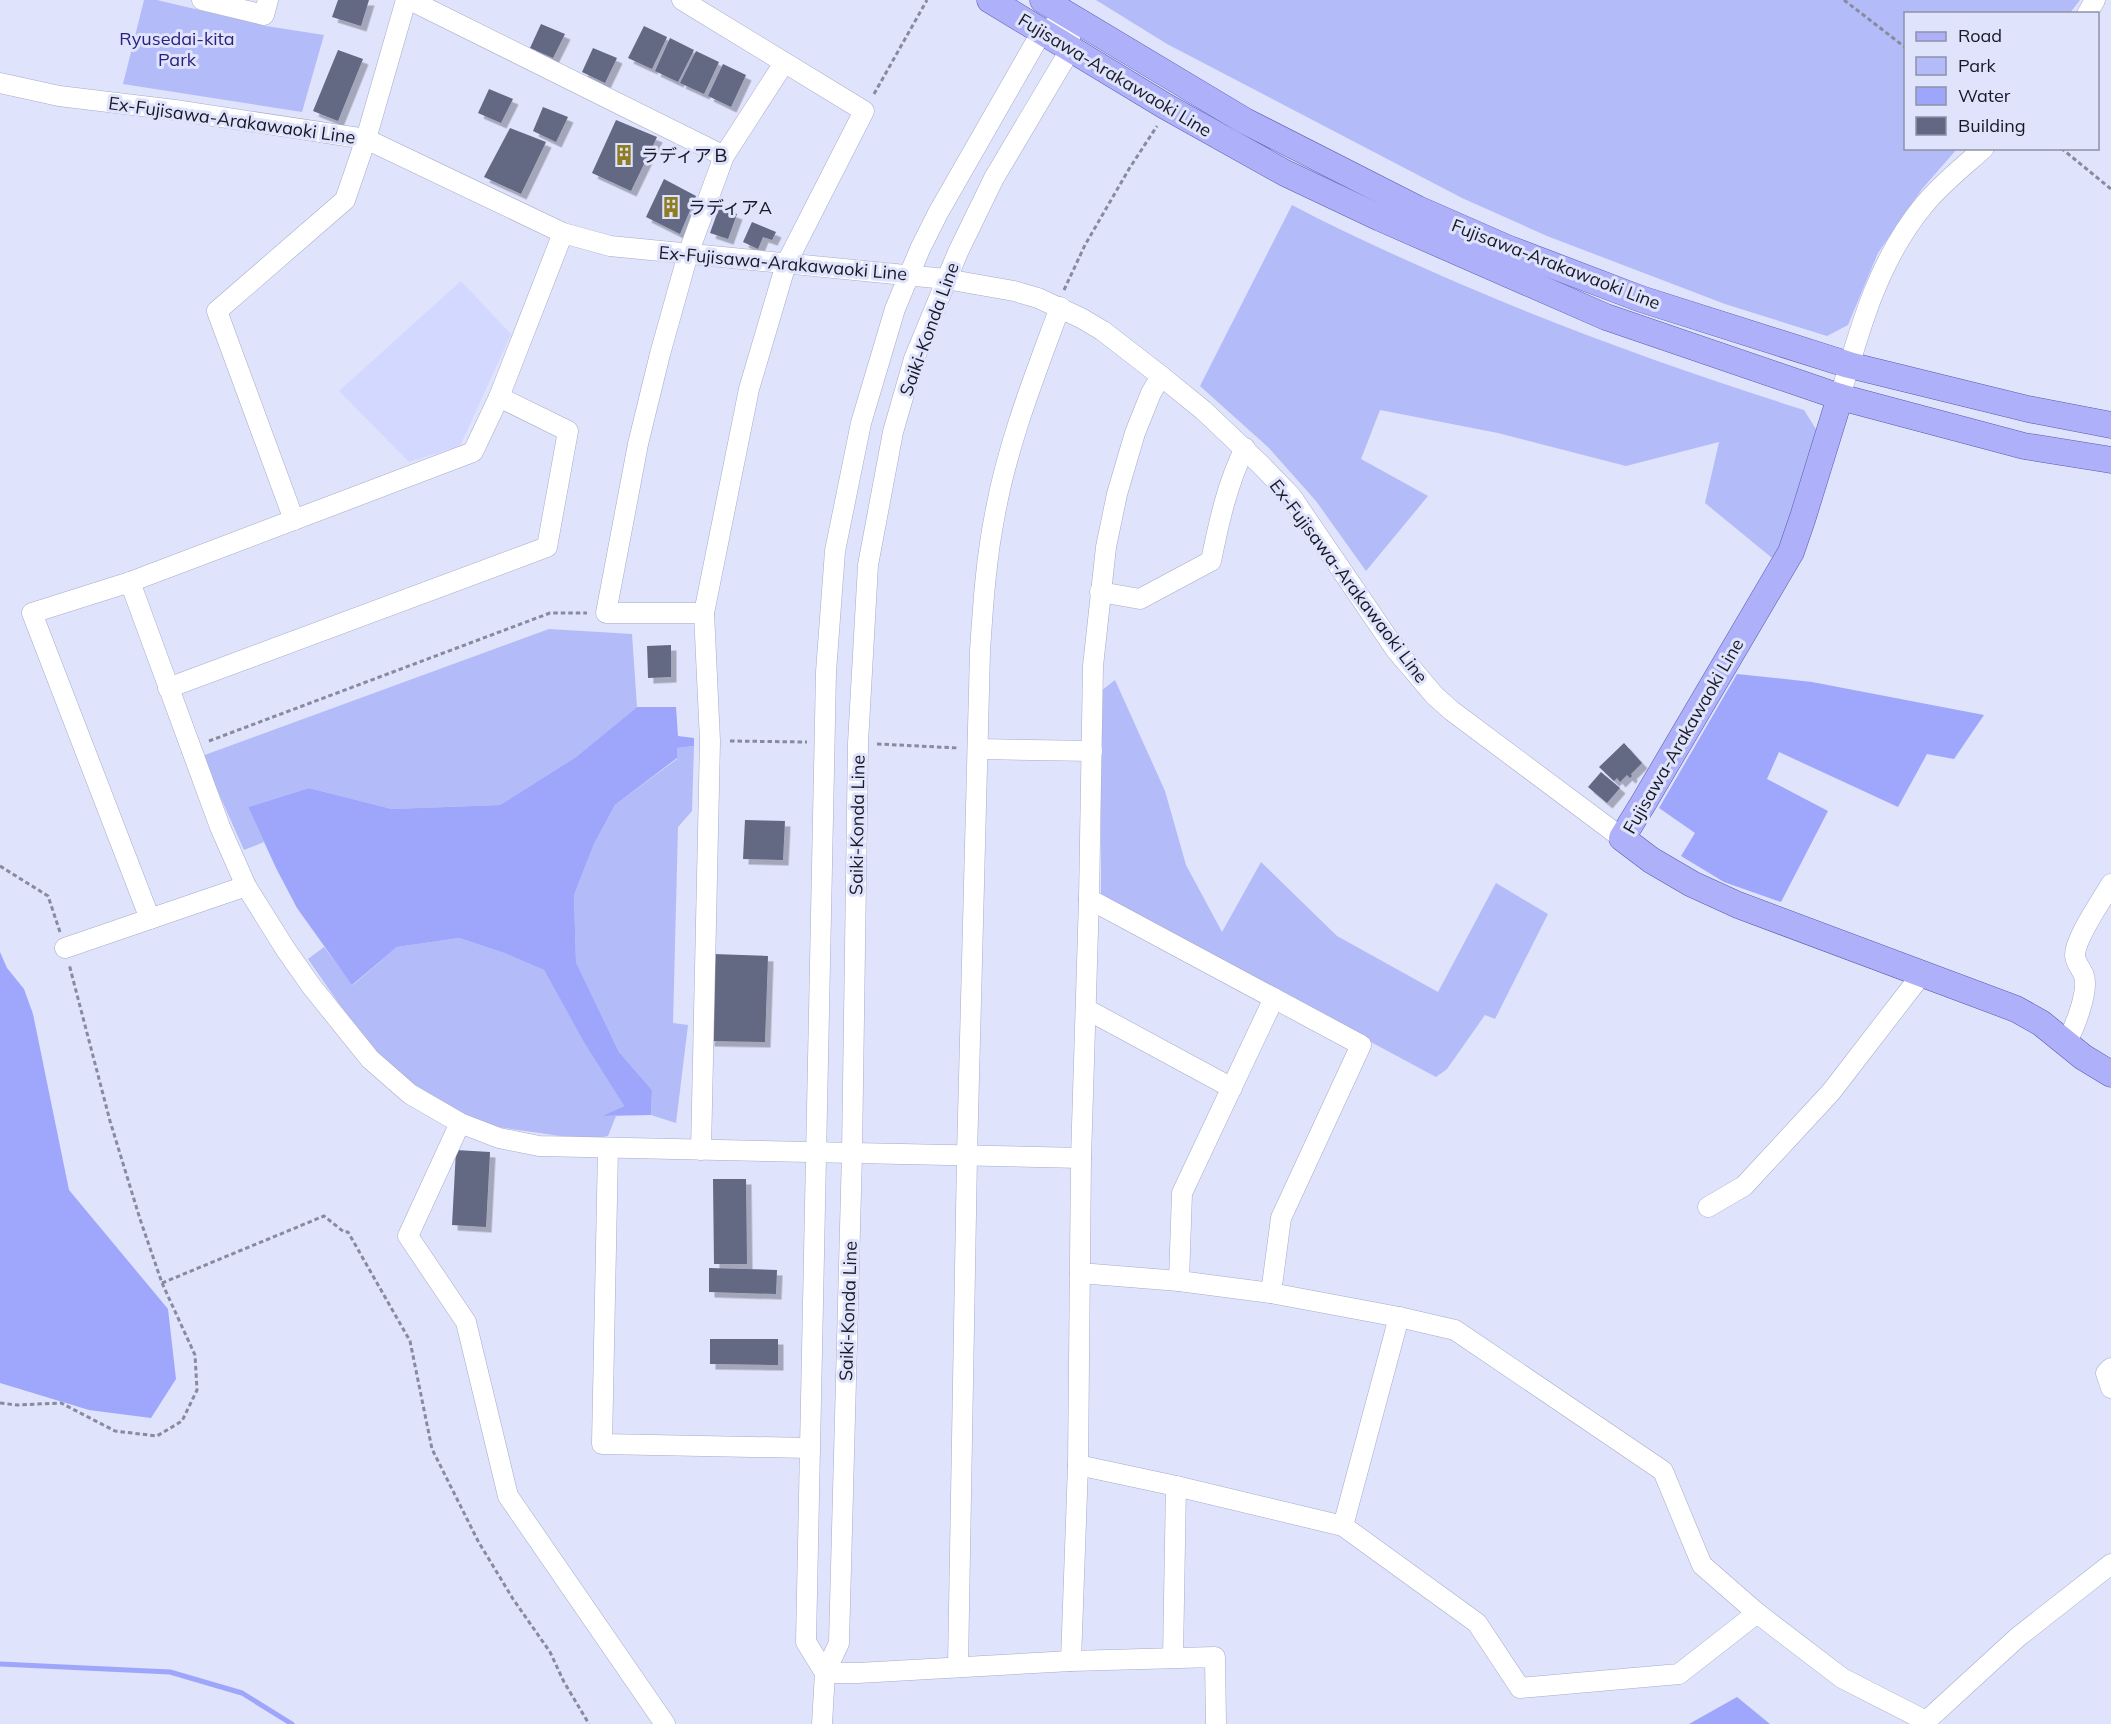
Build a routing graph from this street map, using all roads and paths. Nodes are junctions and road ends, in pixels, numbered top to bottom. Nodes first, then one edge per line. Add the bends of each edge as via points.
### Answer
1 (202, 0) edge
2 (268, 0) edge
3 (408, 0) edge
4 (682, 0) edge
5 (927, 0) edge
6 (990, 0) edge
7 (1043, 0) edge
8 (1844, 0) edge
9 (1070, 17) junction
10 (1041, 33) junction
11 (1904, 47) edge
12 (1070, 50) junction
13 (784, 63) junction
14 (0, 83) edge
15 (864, 111) junction
16 (1160, 122) dead end
17 (366, 139) junction
18 (1982, 150) edge
19 (2063, 150) edge
20 (724, 156) junction
21 (2111, 189) edge
22 (563, 232) junction
23 (688, 254) junction
24 (786, 264) junction
25 (909, 275) junction
26 (946, 279) junction
27 (1061, 302) junction
28 (1849, 366) junction
29 (1161, 376) junction
30 (499, 397) junction
31 (1840, 397) junction
32 (2111, 424) edge
33 (1245, 448) junction
34 (2111, 460) edge
35 (294, 520) junction
36 (130, 582) junction
37 (1100, 592) junction
38 (606, 613) junction
39 (704, 613) junction
40 (168, 688) junction
41 (710, 741) junction
42 (809, 742) dead end
43 (877, 744) dead end
44 (190, 748) junction
45 (978, 749) junction
46 (1092, 751) junction
47 (1622, 838) junction
48 (0, 866) edge
49 (2111, 884) edge
50 (246, 886) junction
51 (1089, 899) junction
52 (150, 919) junction
53 (65, 948) junction
54 (1922, 974) junction
55 (1274, 998) junction
56 (1086, 1009) junction
57 (2066, 1044) junction
58 (2111, 1074) edge
59 (1232, 1088) junction
60 (460, 1124) junction
61 (608, 1149) junction
62 (701, 1150) junction
63 (816, 1152) junction
64 (852, 1153) junction
65 (967, 1156) junction
66 (1081, 1158) junction
67 (1707, 1207) dead end
68 (1080, 1273) junction
69 (1179, 1281) junction
70 (162, 1283) junction
71 (1271, 1293) junction
72 (1399, 1317) junction
73 (2111, 1368) edge
74 (2111, 1388) edge
75 (0, 1403) edge
76 (809, 1448) junction
77 (1078, 1465) junction
78 (1176, 1486) junction
79 (1343, 1526) junction
80 (2111, 1564) edge
81 (1757, 1613) junction
82 (1173, 1657) junction
83 (1071, 1661) junction
84 (958, 1666) junction
85 (825, 1673) junction
86 (1925, 1723) edge
87 (589, 1724) edge
88 (665, 1724) edge
89 (822, 1724) edge
90 (1216, 1724) edge

1 - 2 street via 264,15
3 - 17 street
3 - 20 street
4 - 13 street
5 - 15 path
6 - 10 main road, Fujisawa-Arakawaoki Line
7 - 9 main road, Fujisawa-Arakawaoki Line
8 - 11 path
9 - 10 street
9 - 12 street
9 - 28 main road, Fujisawa-Arakawaoki Line via 1245,121 1418,209 1641,299
10 - 12 main road, Fujisawa-Arakawaoki Line
10 - 25 street, Saiki-Konda Line via 960,172
12 - 26 street, Saiki-Konda Line via 994,177
12 - 31 main road, Fujisawa-Arakawaoki Line via 1285,173 1380,218 1606,317
13 - 15 street
13 - 20 street
14 - 17 street, Ex-Fujisawa-Arakawaoki Line via 59,96
15 - 24 street
16 - 27 path via 1085,245
17 - 22 street, Ex-Fujisawa-Arakawaoki Line
17 - 35 street via 345,200 217,311
18 - 28 street via 1923,206 1899,242 1870,300
19 - 21 path
20 - 23 street
22 - 23 street, Ex-Fujisawa-Arakawaoki Line via 610,246
22 - 30 street
23 - 24 street, Ex-Fujisawa-Arakawaoki Line
23 - 38 street via 638,444
24 - 25 street, Ex-Fujisawa-Arakawaoki Line
24 - 39 street via 749,390
25 - 26 street, Ex-Fujisawa-Arakawaoki Line
25 - 63 street, Saiki-Konda Line via 884,342 861,423 835,551 826,672
26 - 27 street, Ex-Fujisawa-Arakawaoki Line
26 - 64 street, Saiki-Konda Line via 914,359 893,432 868,565 858,743
27 - 29 street, Ex-Fujisawa-Arakawaoki Line
27 - 45 street via 1021,413 995,512 980,651
28 - 31 street
28 - 32 main road, Fujisawa-Arakawaoki Line via 2028,409
29 - 33 street, Ex-Fujisawa-Arakawaoki Line
29 - 37 street via 1135,433 1117,495
30 - 35 street via 473,452
30 - 40 street via 568,431 547,547
31 - 34 main road, Fujisawa-Arakawaoki Line via 2024,446
31 - 47 main road, Fujisawa-Arakawaoki Line via 1791,552
33 - 37 street via 1222,506 1211,561 1140,599
33 - 47 street, Ex-Fujisawa-Arakawaoki Line via 1291,496 1396,650 1435,696 1457,704
35 - 36 street
36 - 40 street
36 - 52 street via 32,613
37 - 46 street via 1093,666
38 - 39 street
38 - 44 path via 550,613
39 - 41 street
40 - 44 street
41 - 42 path
41 - 62 street
43 - 45 path
44 - 50 street
45 - 46 street
45 - 65 street
46 - 51 street
47 - 54 main road, Fujisawa-Arakawaoki Line via 1692,884 1738,905
48 - 53 path via 48,896
49 - 57 street via 2077,944 2074,957 2085,978 2083,997
50 - 52 street
50 - 60 street via 312,987 370,1059 410,1094
51 - 55 street
51 - 56 street
52 - 53 street
53 - 70 path via 110,1121
54 - 57 main road, Fujisawa-Arakawaoki Line via 2016,1009
54 - 67 street via 1831,1092 1744,1186
55 - 59 street
55 - 71 street via 1361,1045 1281,1218
56 - 59 street
56 - 66 street
57 - 58 main road, Fujisawa-Arakawaoki Line
59 - 69 street via 1182,1193
60 - 61 street via 539,1146
60 - 88 street via 408,1236 466,1322 508,1496
61 - 62 street
61 - 76 street via 602,1443
62 - 63 street
63 - 64 street
63 - 76 street, Saiki-Konda Line
64 - 65 street
64 - 85 street, Saiki-Konda Line via 839,1643
65 - 66 street
65 - 84 street
66 - 68 street
68 - 69 street
68 - 77 street
69 - 71 street
70 - 75 path via 195,1355 197,1390 182,1421 157,1436 115,1431 61,1403
70 - 87 path via 324,1216 348,1232 410,1341 432,1449 478,1541 550,1652
71 - 72 street
72 - 79 street
72 - 81 street via 1455,1330 1663,1471 1702,1565
73 - 74 street via 2106,1373
76 - 85 street, Saiki-Konda Line via 806,1642
77 - 78 street
77 - 83 street
78 - 79 street
78 - 82 street
79 - 81 street via 1477,1623 1520,1688 1678,1674
80 - 86 street via 2018,1637
81 - 86 street via 1842,1678
82 - 83 street
82 - 90 street via 1215,1657
83 - 84 street
84 - 85 street
85 - 89 street, Saiki-Konda Line

